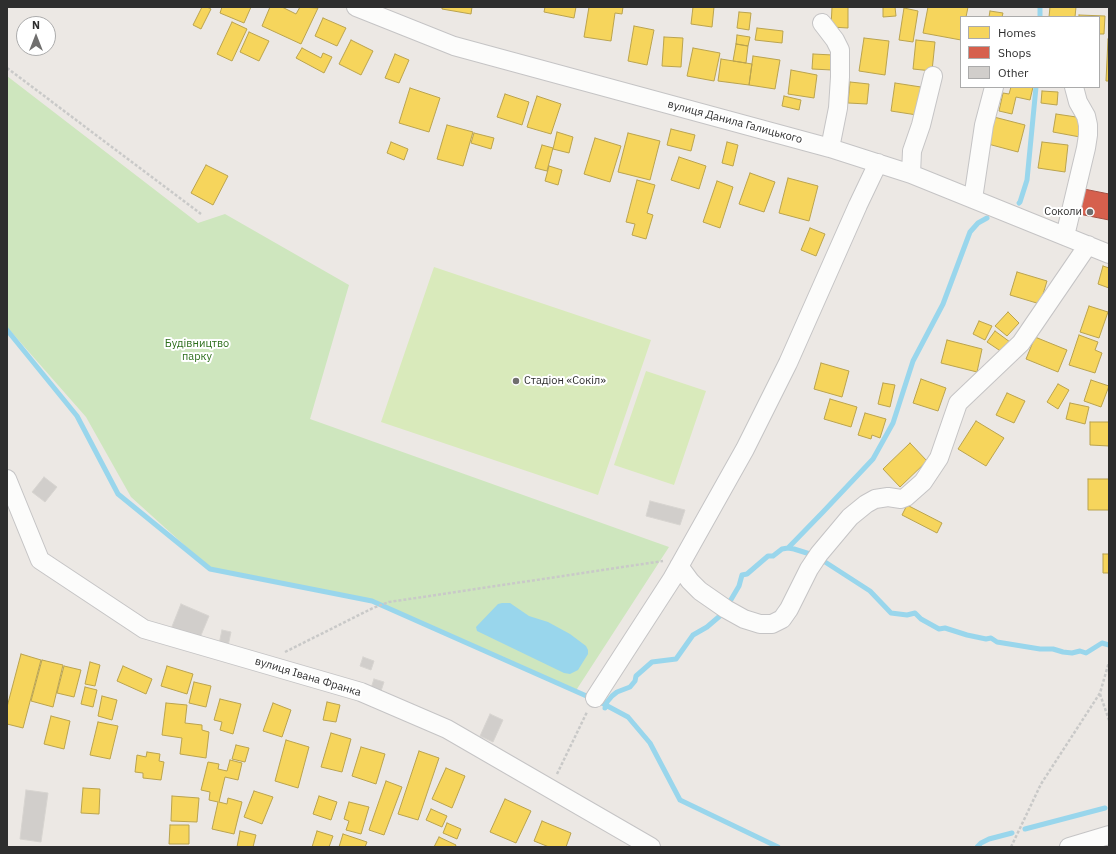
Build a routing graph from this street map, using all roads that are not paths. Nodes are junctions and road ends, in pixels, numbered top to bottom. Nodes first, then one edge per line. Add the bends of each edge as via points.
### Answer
1 (356, 7) edge
2 (822, 23) dead end
3 (933, 76) dead end
4 (994, 88) edge
5 (1074, 88) edge
6 (830, 148) junction
7 (878, 164) junction
8 (911, 174) junction
9 (973, 198) junction
10 (1065, 236) junction
11 (1088, 245) junction
12 (1109, 254) edge
13 (7, 478) edge
14 (681, 562) junction
15 (595, 698) dead end
16 (1109, 835) edge
17 (651, 847) edge
18 (1069, 847) edge

1 - 6 street, вулиця Данила Галицького via 454,46
2 - 6 street via 840,50 838,108
3 - 8 street via 912,151
4 - 9 street via 984,125
5 - 10 street via 1086,116 1088,135
6 - 7 street, вулиця Данила Галицького
7 - 8 street, вулиця Данила Галицького
7 - 14 street via 788,363 745,449
8 - 9 street, вулиця Данила Галицького
9 - 10 street, вулиця Данила Галицького
10 - 11 street, вулиця Данила Галицького
11 - 12 street, вулиця Данила Галицького
11 - 14 street via 1021,343 958,404 939,458 923,482 906,497 875,499 850,517 812,564 782,618 772,624 760,624 726,610 690,581
13 - 17 street, вулиця Івана Франка via 40,560 144,629 361,692 447,729
14 - 15 street
16 - 18 street

